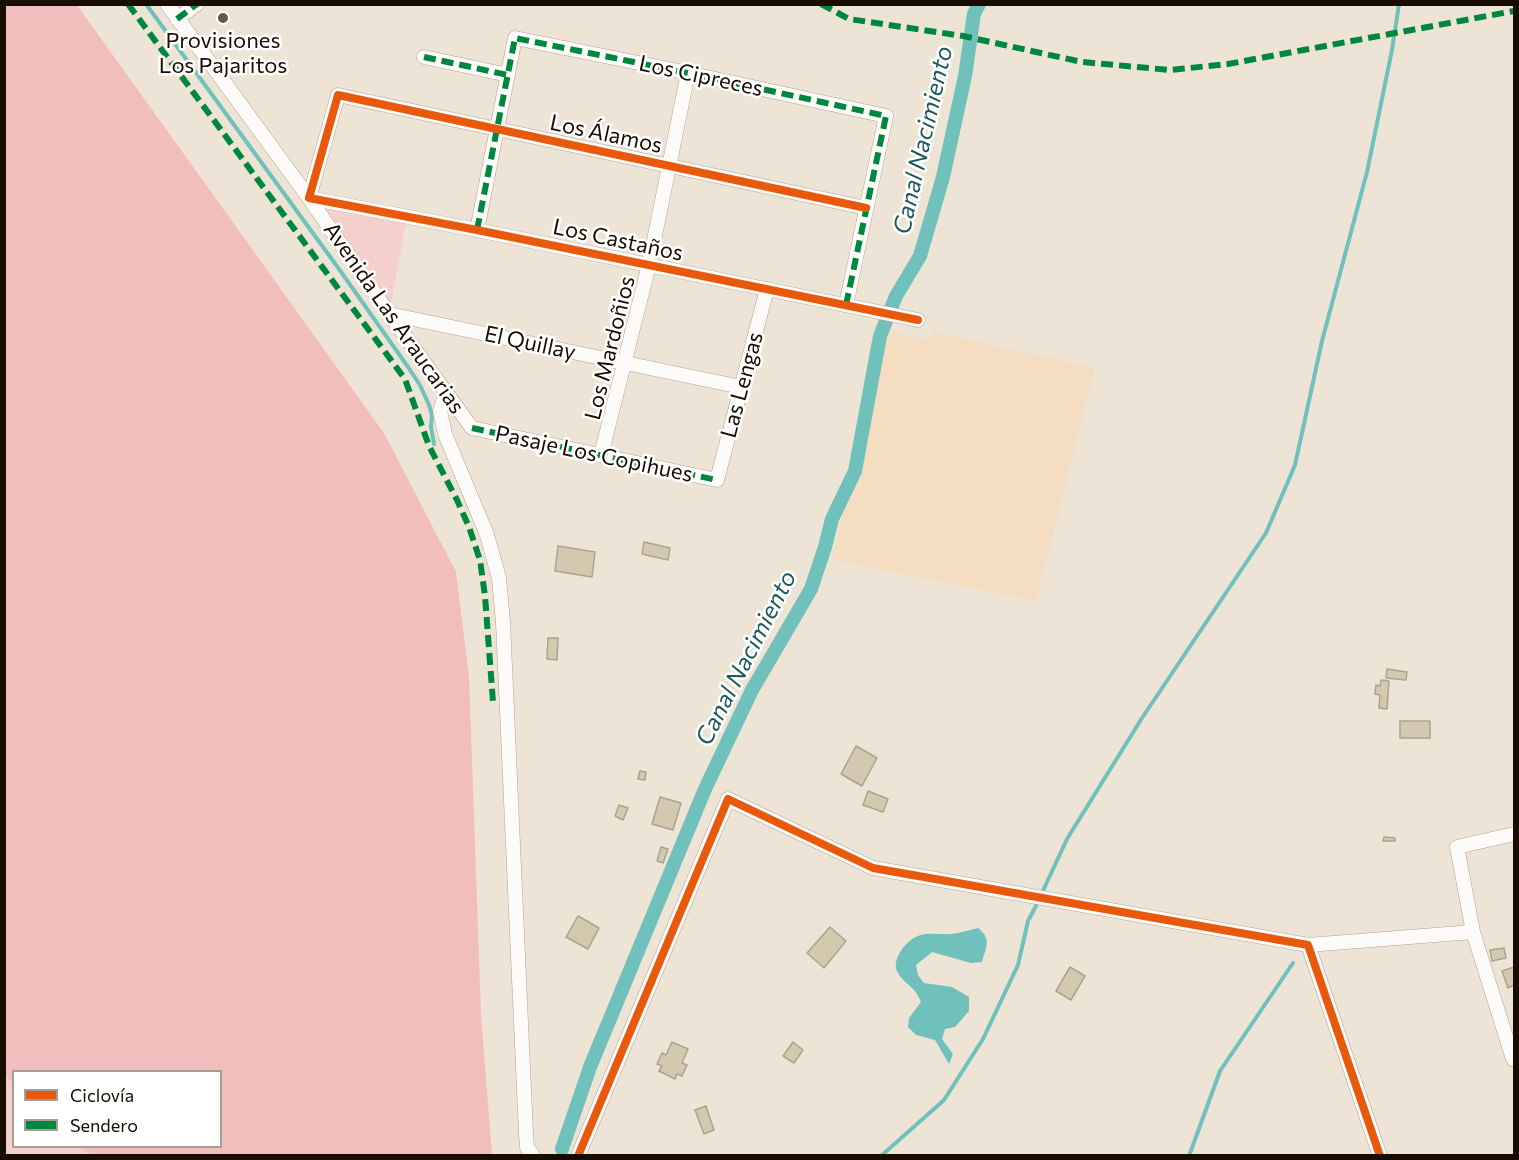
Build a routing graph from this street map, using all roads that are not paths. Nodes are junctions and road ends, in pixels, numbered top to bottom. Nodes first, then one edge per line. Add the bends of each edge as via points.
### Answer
1 (167, 4) edge
2 (197, 4) edge
3 (177, 19) junction
4 (424, 57) dead end
5 (688, 73) junction
6 (508, 75) junction
7 (497, 129) junction
8 (670, 166) junction
9 (309, 198) junction
10 (866, 208) junction
11 (477, 230) junction
12 (649, 265) junction
13 (767, 289) junction
14 (846, 305) junction
15 (389, 314) junction
16 (918, 320) dead end
17 (625, 363) junction
18 (741, 387) junction
19 (446, 393) junction
20 (472, 428) joint
21 (601, 455) junction
22 (717, 480) joint
23 (1515, 834) edge
24 (1473, 932) junction
25 (1308, 945) junction
26 (1513, 1059) dead end
27 (533, 1155) edge
28 (578, 1155) edge
29 (1380, 1155) edge

1 - 3 street, Avenida Las Araucarias
2 - 3 street
3 - 9 street, Avenida Las Araucarias
4 - 6 street
5 - 6 street, Los Cipreces via 515,38
5 - 8 street, Los Mardoñios
5 - 10 street, Los Cipreces via 886,116
6 - 7 street
7 - 8 street, Los Álamos
7 - 9 street, Los Álamos via 338,95
7 - 11 street
8 - 10 street, Los Álamos
8 - 12 street, Los Mardoñios
9 - 11 street, Los Castaños
9 - 15 street, Avenida Las Araucarias
10 - 14 street
11 - 12 street, Los Castaños
12 - 13 street, Los Castaños
12 - 17 street, Los Mardoñios
13 - 14 street, Los Castaños
13 - 18 street, Las Lengas
14 - 16 street, Los Castaños
15 - 17 street, El Quillay
15 - 19 street, Avenida Las Araucarias
17 - 18 street, El Quillay
17 - 21 street, Los Mardoñios
18 - 22 street, Las Lengas
19 - 20 street, Avenida Las Araucarias
19 - 27 street via 440,411 445,434 487,535 499,578 526,1134 527,1148
20 - 21 street, Pasaje Los Copihues
21 - 22 street, Pasaje Los Copihues
23 - 24 street via 1457,847
24 - 25 street
24 - 26 street
25 - 28 street via 873,868 728,799
25 - 29 street

